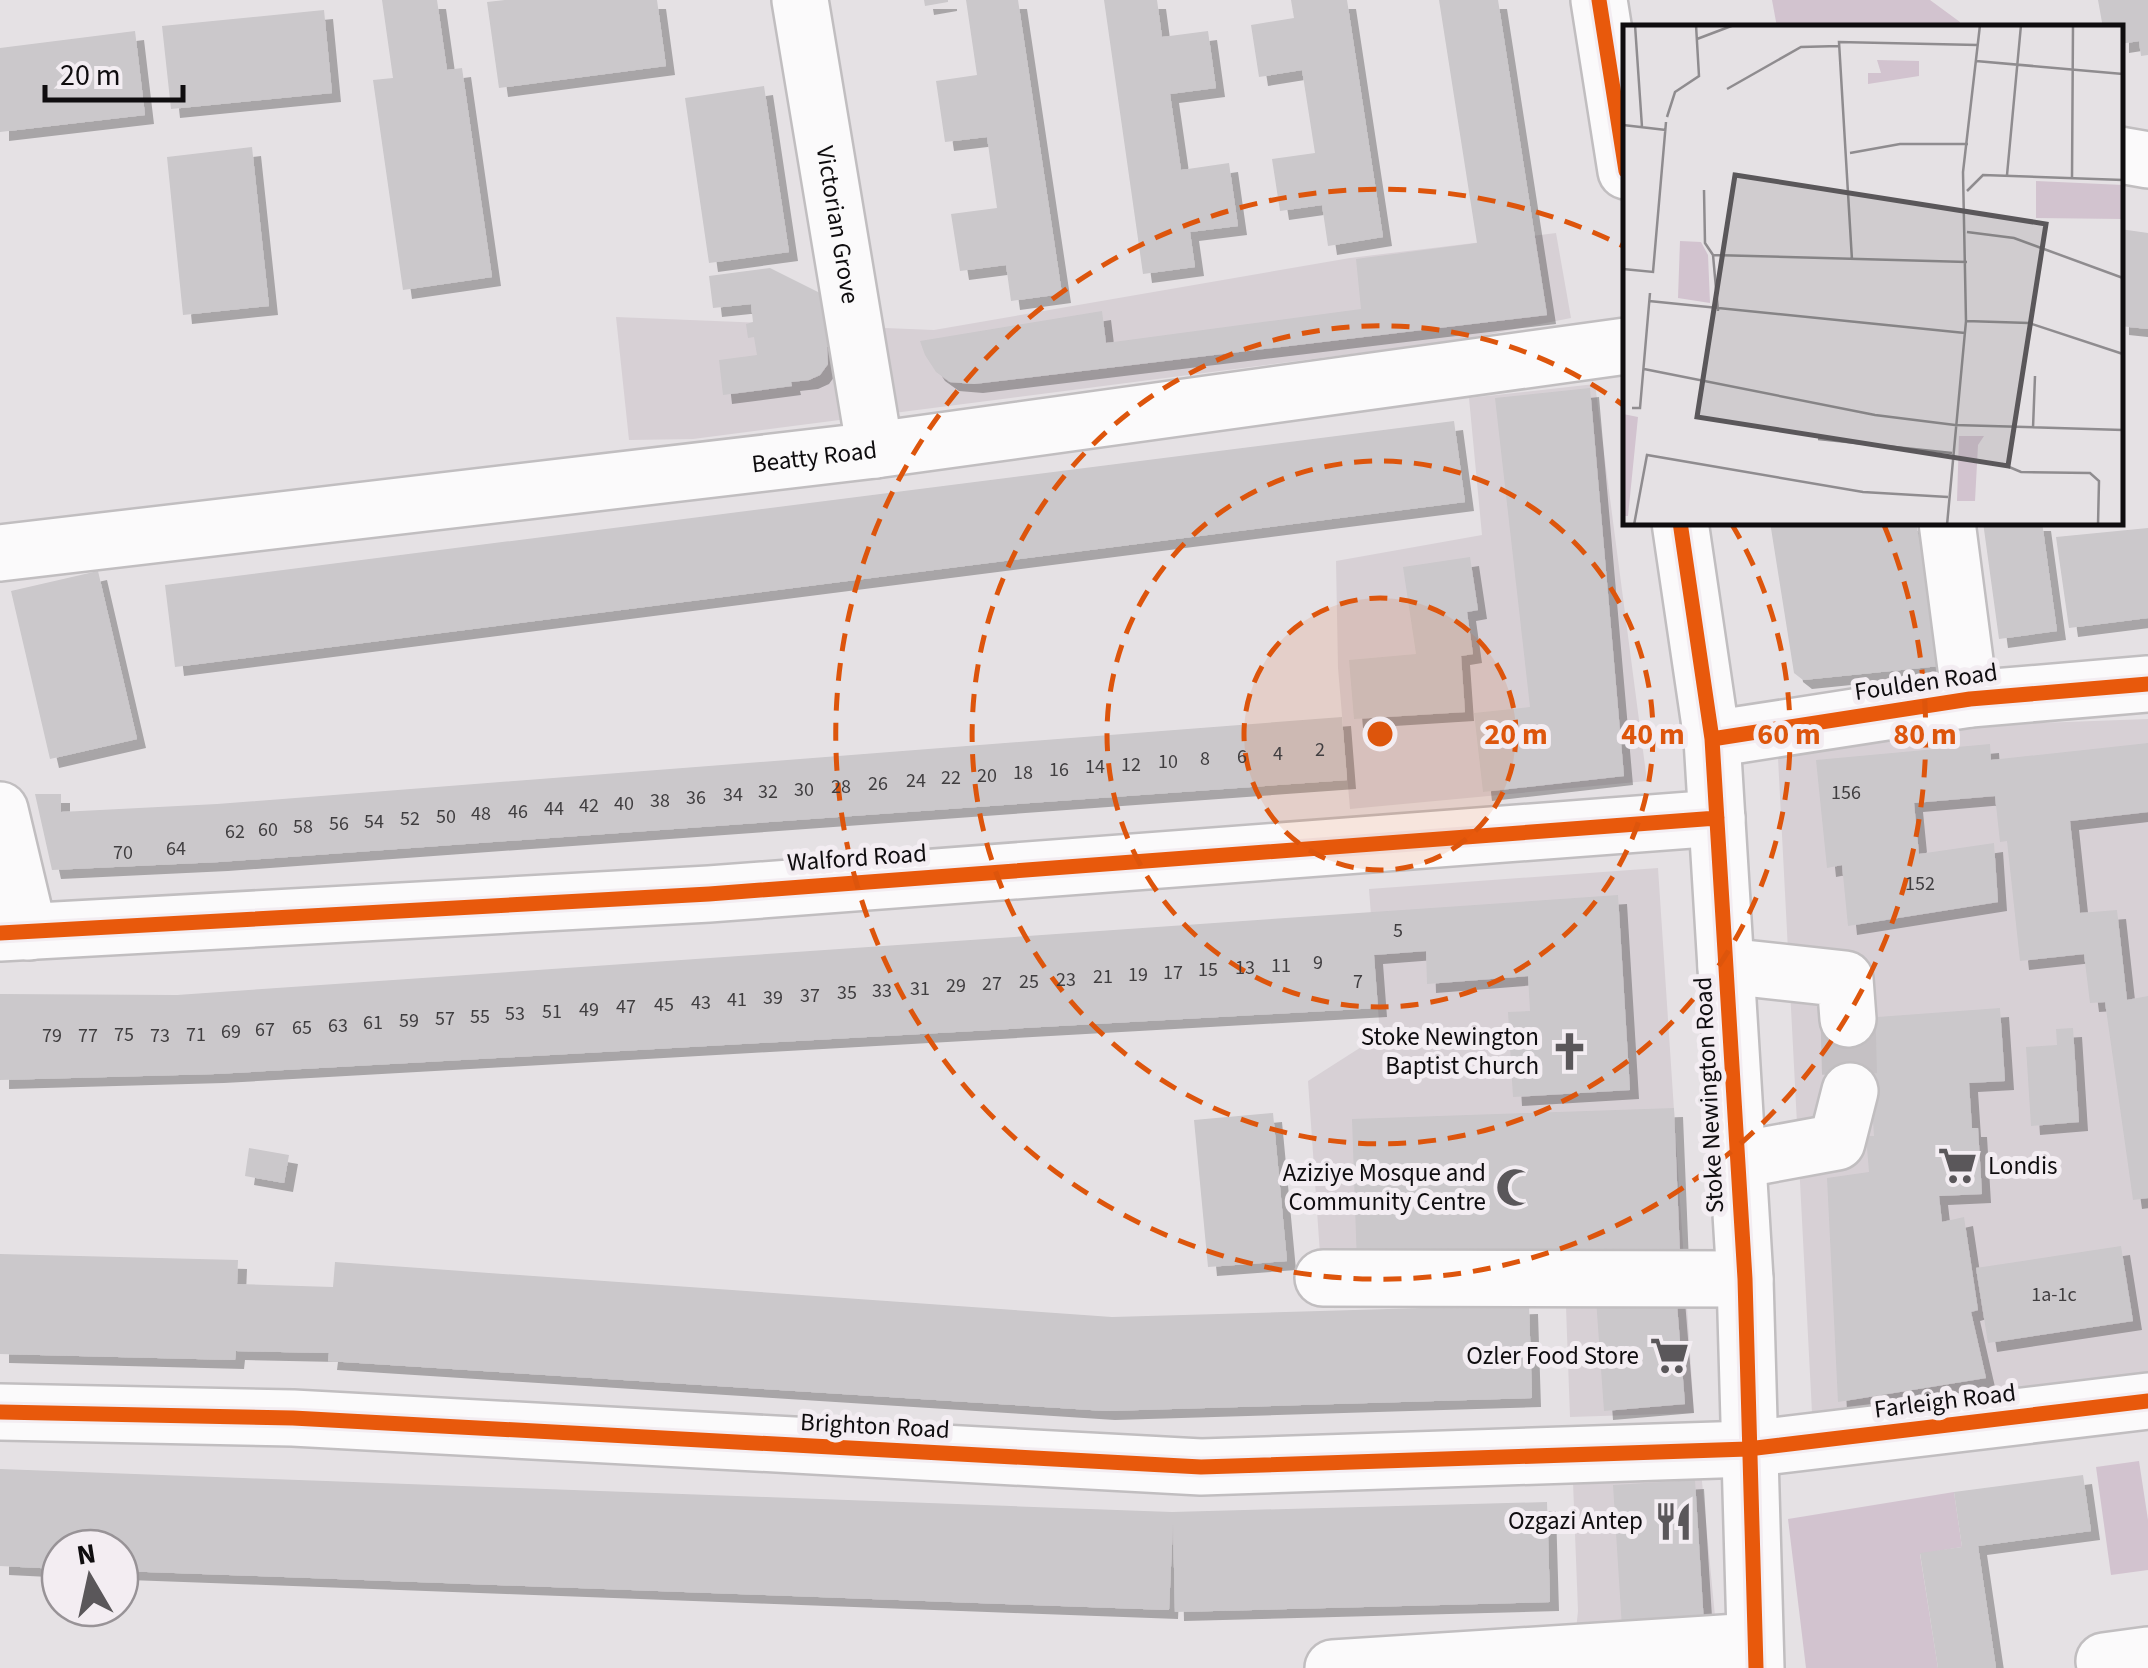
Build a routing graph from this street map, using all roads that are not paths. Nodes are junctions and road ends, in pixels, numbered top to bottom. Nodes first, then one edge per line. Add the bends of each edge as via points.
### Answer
1 (800, 0) edge
2 (1599, 0) edge
3 (1623, 146) edge
4 (2123, 156) edge
5 (2148, 160) edge
6 (1623, 346) edge
7 (876, 450) junction
8 (1680, 525) edge
9 (1947, 525) edge
10 (0, 552) edge
11 (2148, 684) edge
12 (1970, 699) junction
13 (1712, 738) junction
14 (0, 810) edge
15 (1717, 818) junction
16 (15, 932) edge
17 (1726, 966) junction
18 (1848, 1020) tunnel mouth
19 (1850, 1091) tunnel mouth
20 (1738, 1160) junction
21 (1324, 1278) dead end
22 (1744, 1279) junction
23 (2148, 1401) edge
24 (0, 1412) edge
25 (1748, 1449) junction
26 (1755, 1654) edge
27 (1334, 1668) edge

1 - 7 main road, Victorian Grove
2 - 3 main road
4 - 5 main road
6 - 7 main road, Beatty Road
7 - 10 main road, Beatty Road
8 - 13 main road, Stoke Newington Road
9 - 12 main road
11 - 12 main road, Foulden Road
12 - 13 main road, Foulden Road
13 - 15 main road, Stoke Newington Road
14 - 16 main road
15 - 16 main road, Walford Road via 728,893
15 - 17 main road, Stoke Newington Road
17 - 18 main road via 1845,979
17 - 20 main road, Stoke Newington Road
19 - 20 main road via 1837,1142
20 - 22 main road, Stoke Newington Road
21 - 22 main road
22 - 25 main road, Stoke Newington Road
23 - 25 main road, Farleigh Road
24 - 25 main road, Brighton Road via 293,1418 1201,1467
25 - 26 main road, Stoke Newington Road
26 - 27 main road

